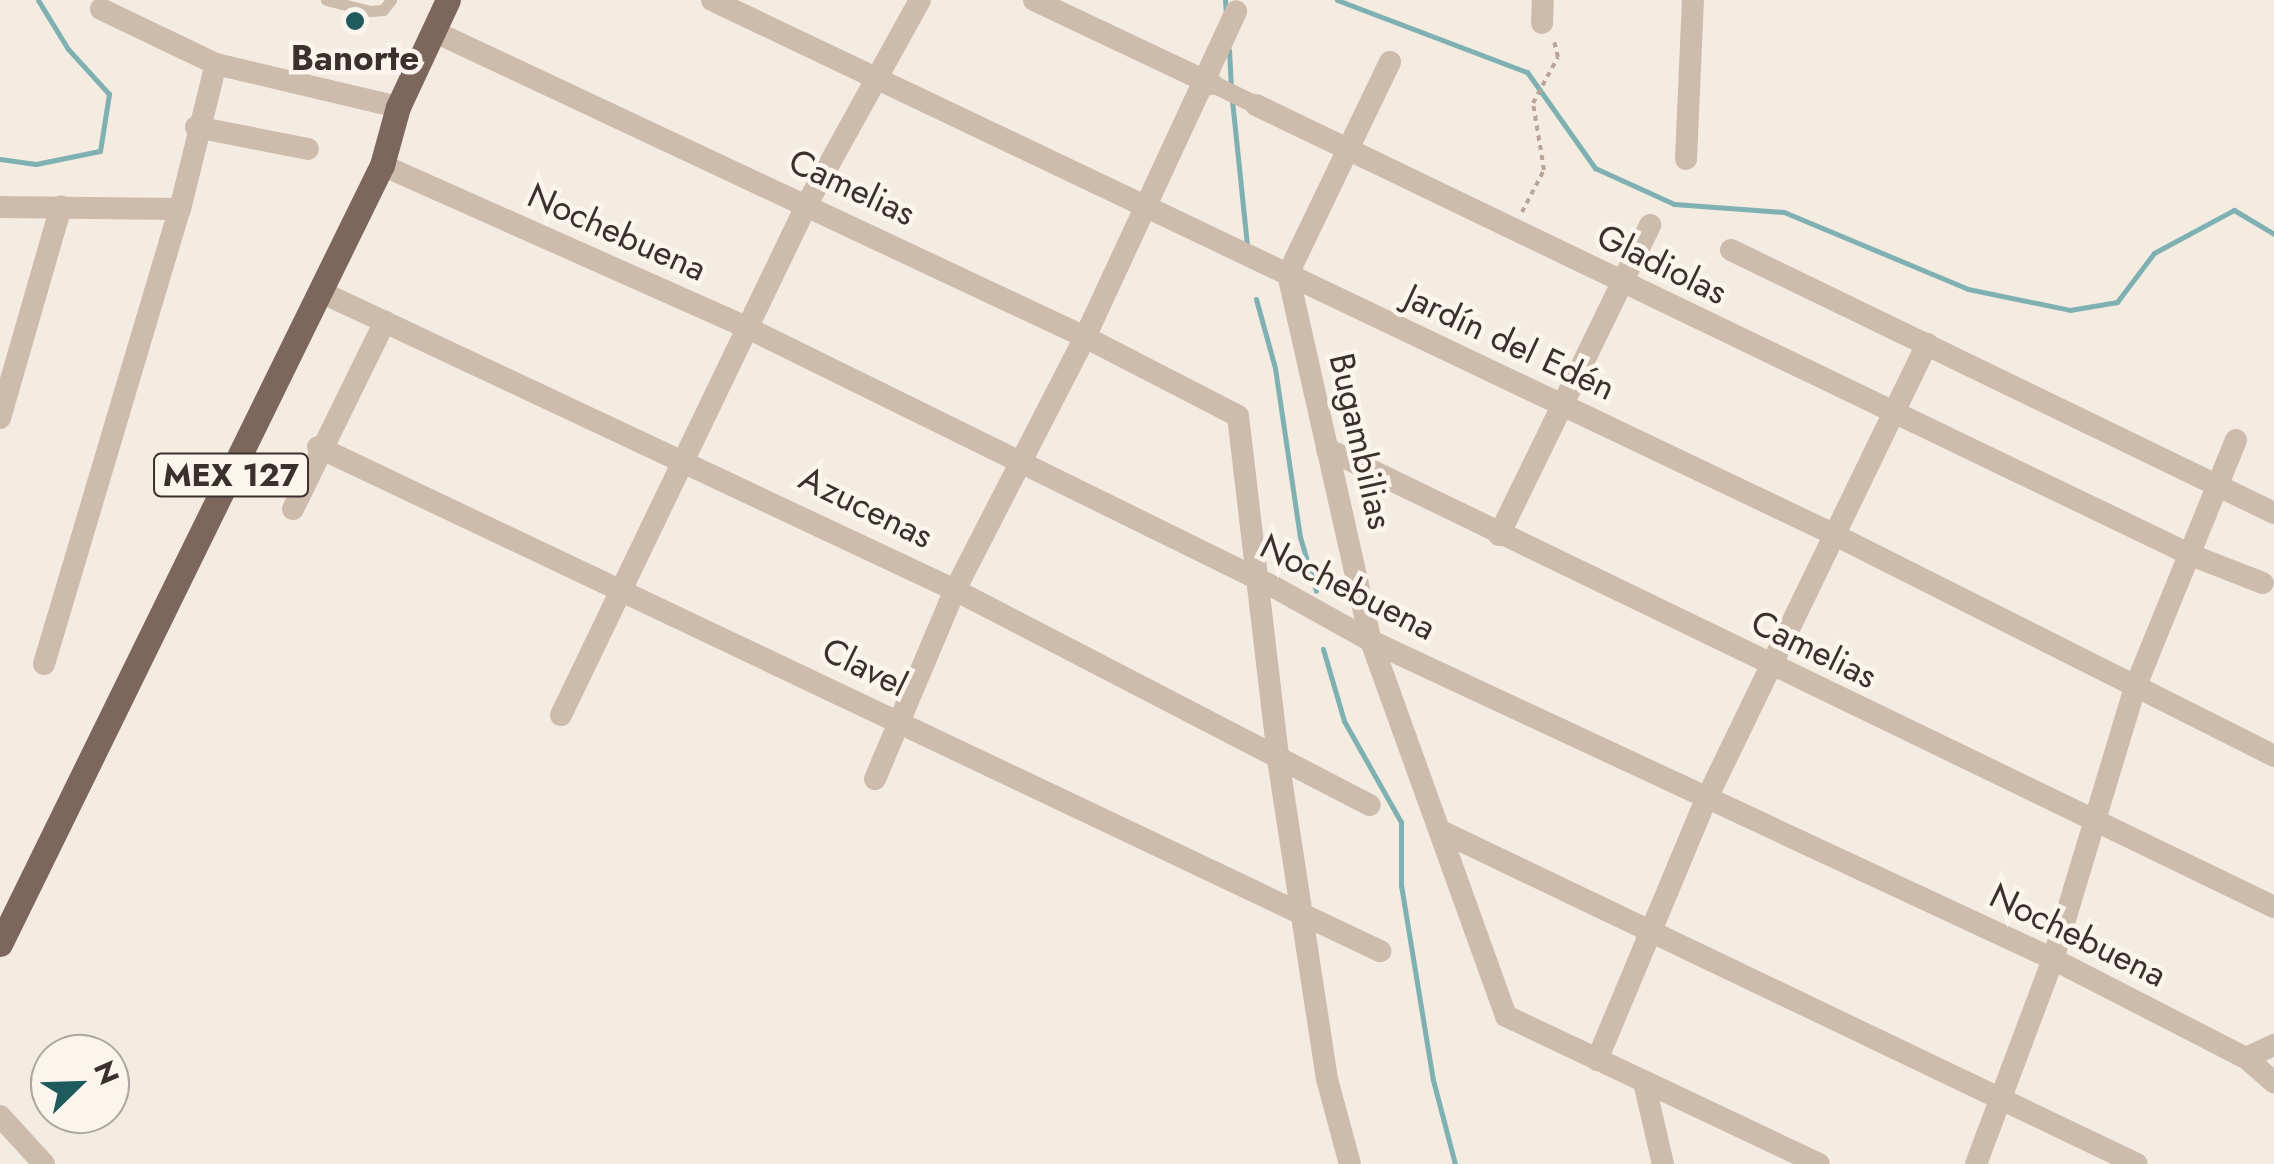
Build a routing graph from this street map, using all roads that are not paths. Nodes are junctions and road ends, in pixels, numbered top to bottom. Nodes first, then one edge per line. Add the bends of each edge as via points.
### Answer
1 (326, 0) edge
2 (390, 0) edge
3 (448, 0) edge
4 (712, 0) edge
5 (920, 0) edge
6 (1034, 0) edge
7 (1694, 0) edge
8 (101, 9) dead end
9 (1236, 11) dead end
10 (433, 31) junction
11 (1390, 62) dead end
12 (216, 64) junction
13 (874, 77) junction
14 (1207, 81) junction
15 (1256, 105) joint
16 (398, 107) junction
17 (196, 128) junction
18 (1344, 146) junction
19 (308, 149) dead end
20 (1686, 159) dead end
21 (382, 165) junction
22 (807, 204) junction
23 (1144, 206) junction
24 (0, 207) edge
25 (61, 207) junction
26 (180, 209) junction
27 (1650, 225) dead end
28 (1731, 250) dead end
29 (1288, 274) junction
30 (1618, 282) junction
31 (321, 292) junction
32 (385, 321) junction
33 (750, 329) junction
34 (1086, 336) junction
35 (1927, 344) junction
36 (1562, 405) junction
37 (1894, 412) junction
38 (0, 418) edge
39 (2236, 440) dead end
40 (318, 448) junction
41 (1327, 449) junction
42 (683, 458) junction
43 (1023, 464) junction
44 (2220, 488) junction
45 (293, 509) dead end
46 (2274, 513) edge
47 (1835, 535) junction
48 (1499, 536) junction
49 (2191, 555) junction
50 (1264, 582) junction
51 (2263, 583) dead end
52 (625, 589) junction
53 (956, 590) junction
54 (1371, 641) junction
55 (44, 664) dead end
56 (1771, 666) junction
57 (2134, 690) junction
58 (561, 715) dead end
59 (895, 721) junction
60 (2274, 756) edge
61 (1278, 759) junction
62 (875, 779) dead end
63 (1706, 800) junction
64 (1370, 805) dead end
65 (2094, 822) junction
66 (1442, 832) junction
67 (2274, 907) edge
68 (1300, 908) junction
69 (1650, 931) junction
70 (0, 944) edge
71 (1380, 950) dead end
72 (2053, 959) junction
73 (2274, 1045) edge
74 (2246, 1058) junction
75 (1597, 1060) junction
76 (1644, 1082) junction
77 (2274, 1082) edge
78 (2000, 1099) junction
79 (0, 1116) edge
80 (44, 1164) edge
81 (1350, 1164) edge
82 (1663, 1164) edge
83 (1819, 1164) edge
84 (1976, 1164) edge
85 (2136, 1164) edge

1 - 2 lane via 370,11
3 - 10 main road, MEX 127
4 - 13 street, Jardín del Edén
5 - 13 street
6 - 14 street, Gladiolas
7 - 20 street
8 - 12 street
9 - 14 street
10 - 16 main road, MEX 127
10 - 22 street, Camelias
11 - 18 street
12 - 16 street
12 - 17 street
13 - 22 street
13 - 23 street, Jardín del Edén
14 - 15 street, Gladiolas
14 - 23 street
15 - 18 street, Gladiolas
16 - 21 main road, MEX 127
17 - 19 street
17 - 26 street
18 - 29 street
18 - 30 street, Gladiolas
21 - 31 main road, MEX 127
21 - 33 street, Nochebuena
22 - 33 street
22 - 34 street, Camelias
23 - 29 street, Jardín del Edén
23 - 34 street
24 - 25 street
25 - 26 street
25 - 38 street
26 - 55 street
27 - 30 street
28 - 35 street
29 - 36 street, Jardín del Edén
29 - 41 street, Bugambilias
30 - 36 street
30 - 37 street, Gladiolas
31 - 32 street, Azucenas
31 - 70 main road, MEX 127
32 - 40 street
32 - 42 street, Azucenas
33 - 42 street
33 - 43 street, Nochebuena
34 - 43 street
34 - 50 street, Camelias via 1238,416
35 - 37 street
35 - 44 street
36 - 47 street, Jardín del Edén
36 - 48 street
37 - 47 street
37 - 49 street, Gladiolas
39 - 44 street
40 - 45 street
40 - 52 street, Clavel
41 - 48 street, Camelias
41 - 54 street, Bugambilias
42 - 52 street
42 - 53 street, Azucenas
43 - 50 street, Nochebuena
43 - 53 street
44 - 46 street
44 - 49 street
47 - 56 street
47 - 57 street, Jardín del Edén
48 - 56 street, Camelias
49 - 51 street, Gladiolas
49 - 57 street
50 - 54 street, Nochebuena
50 - 61 street
52 - 58 street
52 - 59 street, Clavel
53 - 59 street
53 - 61 street, Azucenas
54 - 63 street, Nochebuena
54 - 66 street, Bugambilias
56 - 63 street
56 - 65 street, Camelias
57 - 60 street, Jardín del Edén
57 - 65 street
59 - 62 street
59 - 68 street, Clavel
61 - 64 street, Azucenas
61 - 68 street
63 - 69 street
63 - 72 street, Nochebuena
65 - 67 street, Camelias
65 - 72 street
66 - 69 street
66 - 75 street, Bugambilias via 1506,1016
68 - 71 street, Clavel
68 - 81 street via 1327,1079
69 - 75 street
69 - 78 street
72 - 74 street, Nochebuena
72 - 78 street
73 - 74 street
74 - 77 street, Nochebuena
75 - 76 street
76 - 82 street
76 - 83 street
78 - 84 street
78 - 85 street
79 - 80 street

